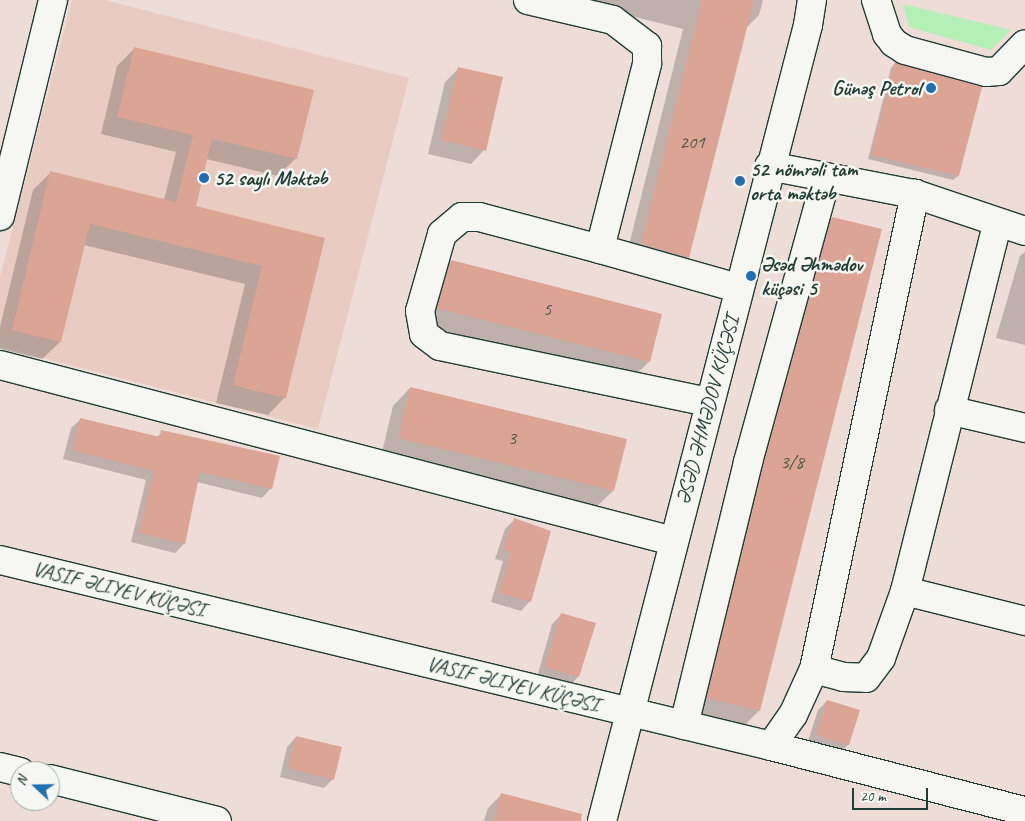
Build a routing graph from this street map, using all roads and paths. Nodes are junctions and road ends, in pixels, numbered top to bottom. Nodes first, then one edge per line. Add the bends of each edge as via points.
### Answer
1 (53, 0) edge
2 (528, 0) edge
3 (812, 0) edge
4 (876, 0) edge
5 (1025, 44) edge
6 (769, 166) junction
7 (6, 169) edge
8 (826, 178) junction
9 (915, 194) junction
10 (0, 216) edge
11 (997, 224) junction
12 (1025, 231) edge
13 (600, 249) junction
14 (738, 288) junction
15 (0, 366) edge
16 (708, 402) junction
17 (949, 410) junction
18 (1025, 428) edge
19 (673, 541) junction
20 (0, 560) edge
21 (905, 592) junction
22 (1025, 621) edge
23 (814, 669) junction
24 (630, 713) junction
25 (684, 725) junction
26 (771, 746) junction
27 (60, 782) edge
28 (1025, 811) edge
29 (217, 821) edge
30 (602, 821) edge

1 - 7 street
2 - 13 street via 612,20 648,46 647,64
3 - 6 street, ƏSƏD ƏHMƏDOV KÜÇƏSI
4 - 5 street via 887,34 894,44 905,50 986,72 999,71
6 - 8 street
6 - 14 street, ƏSƏD ƏHMƏDOV KÜÇƏSI
7 - 10 street
8 - 9 street
8 - 25 street via 748,462
9 - 11 street
9 - 23 street
11 - 12 street
11 - 17 street
13 - 14 street
13 - 16 street via 479,217 462,217 442,234 420,312 424,334 440,346
14 - 16 street, ƏSƏD ƏHMƏDOV KÜÇƏSI
15 - 19 street
16 - 19 street, ƏSƏD ƏHMƏDOV KÜÇƏSI
17 - 18 street
17 - 21 street
19 - 24 street, ƏSƏD ƏHMƏDOV KÜÇƏSI
20 - 24 street, VASIF ƏLIYEV KÜÇƏSI
21 - 22 street
21 - 23 street via 882,658 866,678 843,677
23 - 26 street via 793,715
24 - 25 street, VASIF ƏLIYEV KÜÇƏSI
24 - 30 street, ƏSƏD ƏHMƏDOV KÜÇƏSI
25 - 26 street, VASIF ƏLIYEV KÜÇƏSI
26 - 28 street, VASIF ƏLIYEV KÜÇƏSI
27 - 29 street

